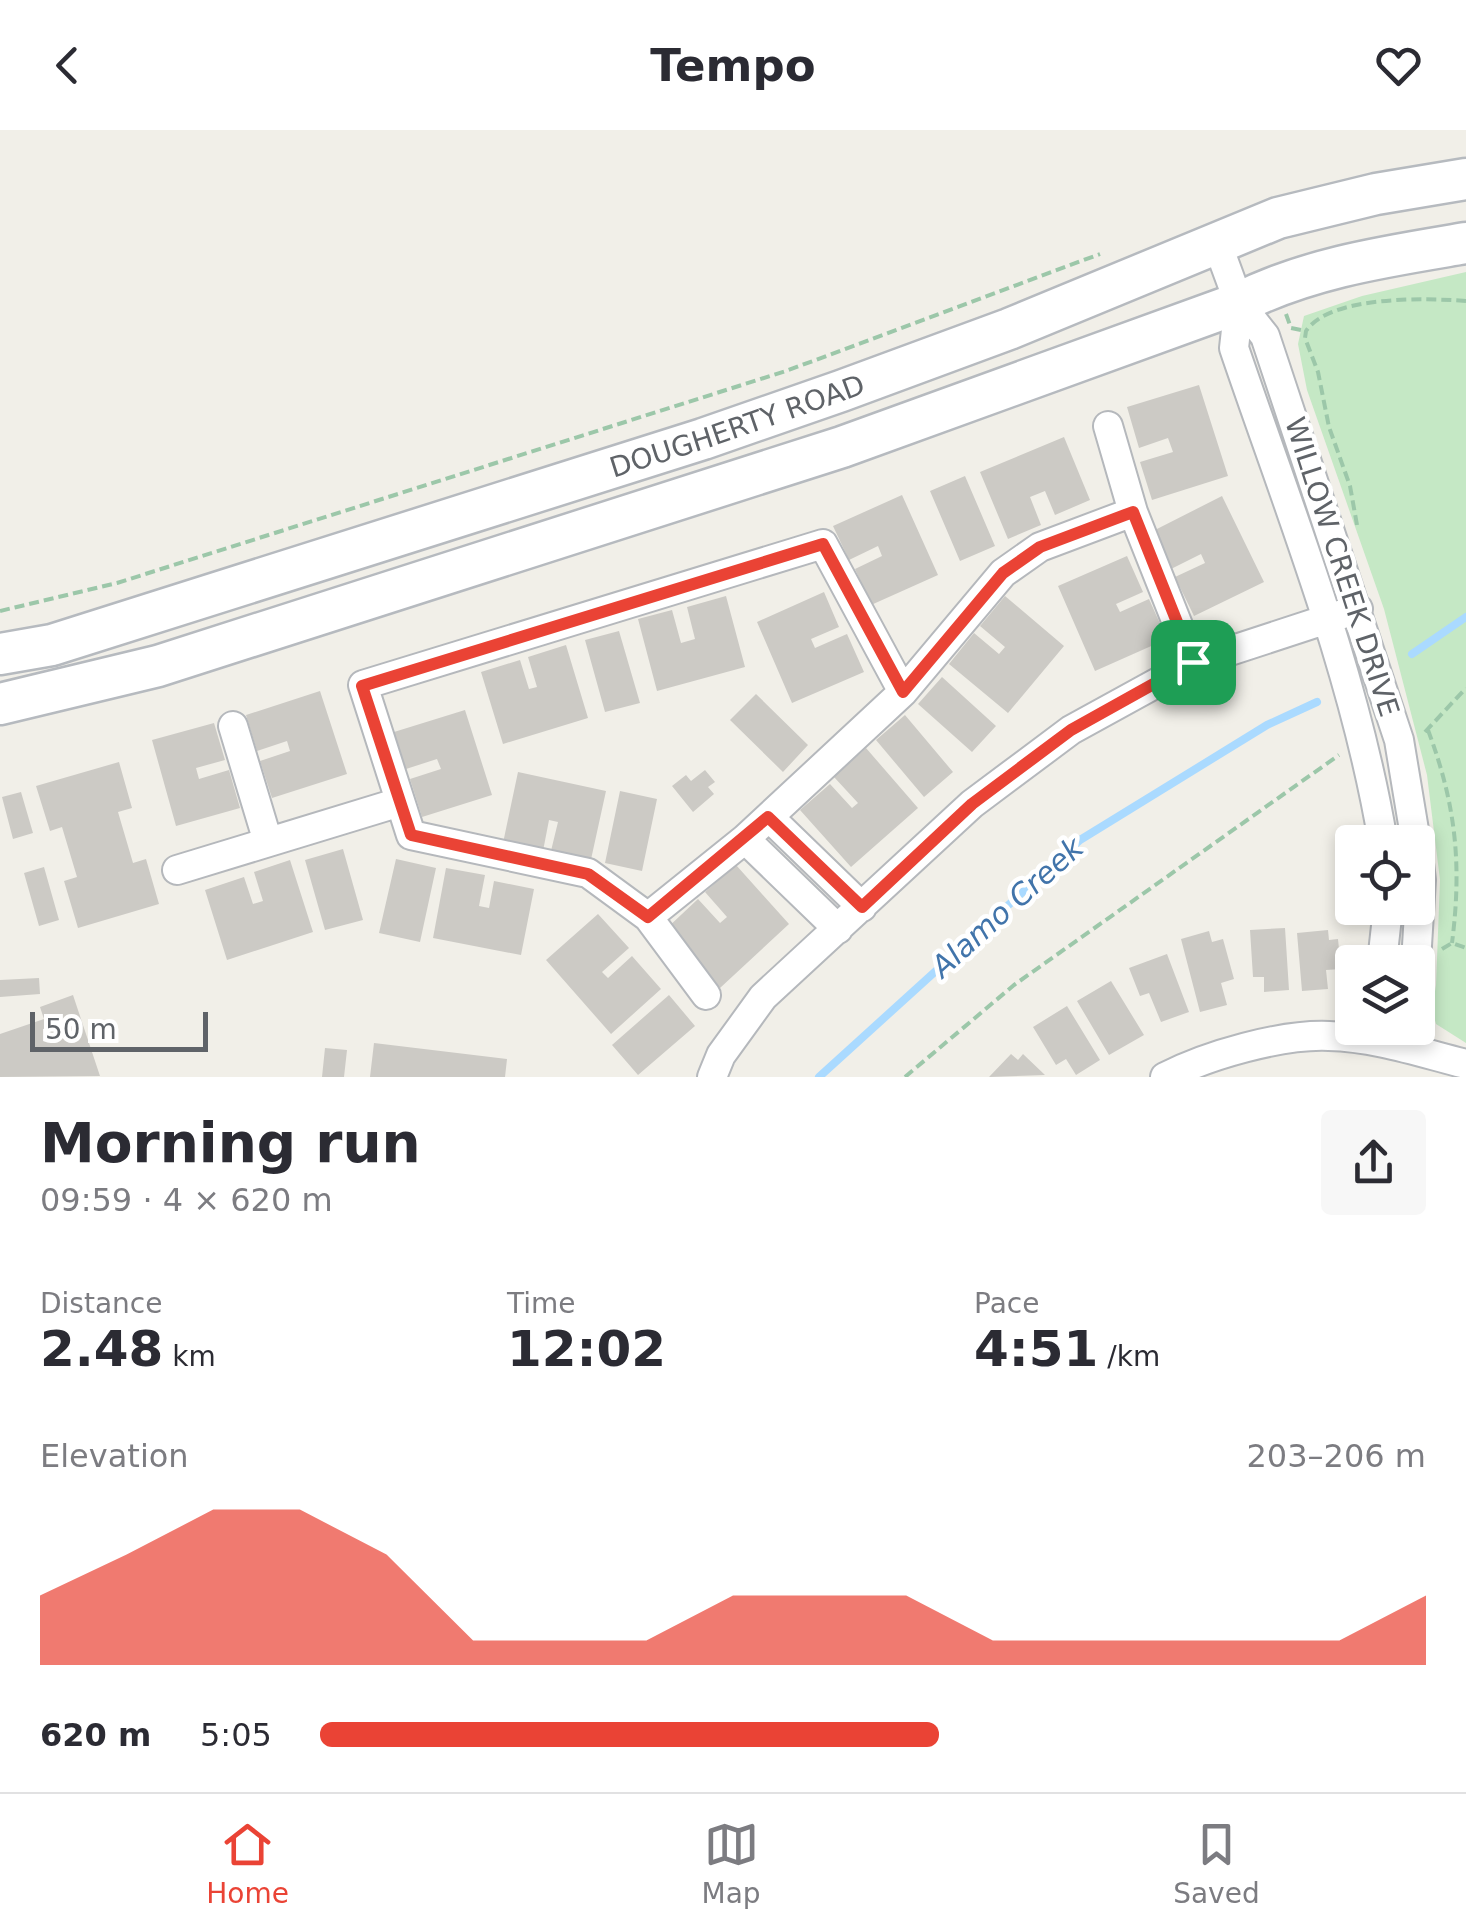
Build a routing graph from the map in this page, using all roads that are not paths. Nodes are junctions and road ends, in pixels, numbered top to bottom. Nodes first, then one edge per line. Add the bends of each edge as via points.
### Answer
1 (1466, 180) edge
2 (1217, 243) junction
3 (1466, 244) edge
4 (1240, 303) junction
5 (1108, 426) dead end
6 (1133, 512) junction
7 (1358, 609) junction
8 (1326, 619) junction
9 (0, 654) edge
10 (1193, 662) junction
11 (903, 692) junction
12 (0, 704) edge
13 (233, 726) dead end
14 (400, 802) junction
15 (768, 817) junction
16 (1380, 825) edge
17 (1413, 825) edge
18 (745, 839) junction
19 (268, 842) junction
20 (177, 870) dead end
21 (862, 907) junction
22 (648, 917) junction
23 (838, 930) junction
24 (706, 996) dead end
25 (1335, 1036) edge
26 (1417, 1045) edge
27 (1454, 1061) edge
28 (712, 1077) edge
29 (1165, 1077) edge

1 - 2 main road, DOUGHERTY ROAD via 1278,218
2 - 4 street, WILLOW CREEK DRIVE
2 - 9 main road, DOUGHERTY ROAD via 1009,329 702,439 52,645
3 - 4 main road, DOUGHERTY ROAD via 1284,281
4 - 7 street, WILLOW CREEK DRIVE via 1264,336
4 - 8 street, WILLOW CREEK DRIVE via 1234,348
4 - 12 main road, DOUGHERTY ROAD via 823,453 158,666
5 - 6 street
6 - 10 street
6 - 11 street via 1040,547 1003,573
7 - 8 street
7 - 17 street, WILLOW CREEK DRIVE via 1399,740
8 - 10 street
8 - 16 street, WILLOW CREEK DRIVE
10 - 21 street via 1071,730 972,804
11 - 14 street via 823,544 362,686
11 - 15 street
13 - 19 street
14 - 19 street
14 - 22 street via 411,835 588,874
15 - 18 street
15 - 21 street
18 - 22 street
18 - 23 street
19 - 20 street
21 - 23 street
22 - 24 street
23 - 28 street via 763,997
25 - 29 street via 1244,1047
26 - 27 street

